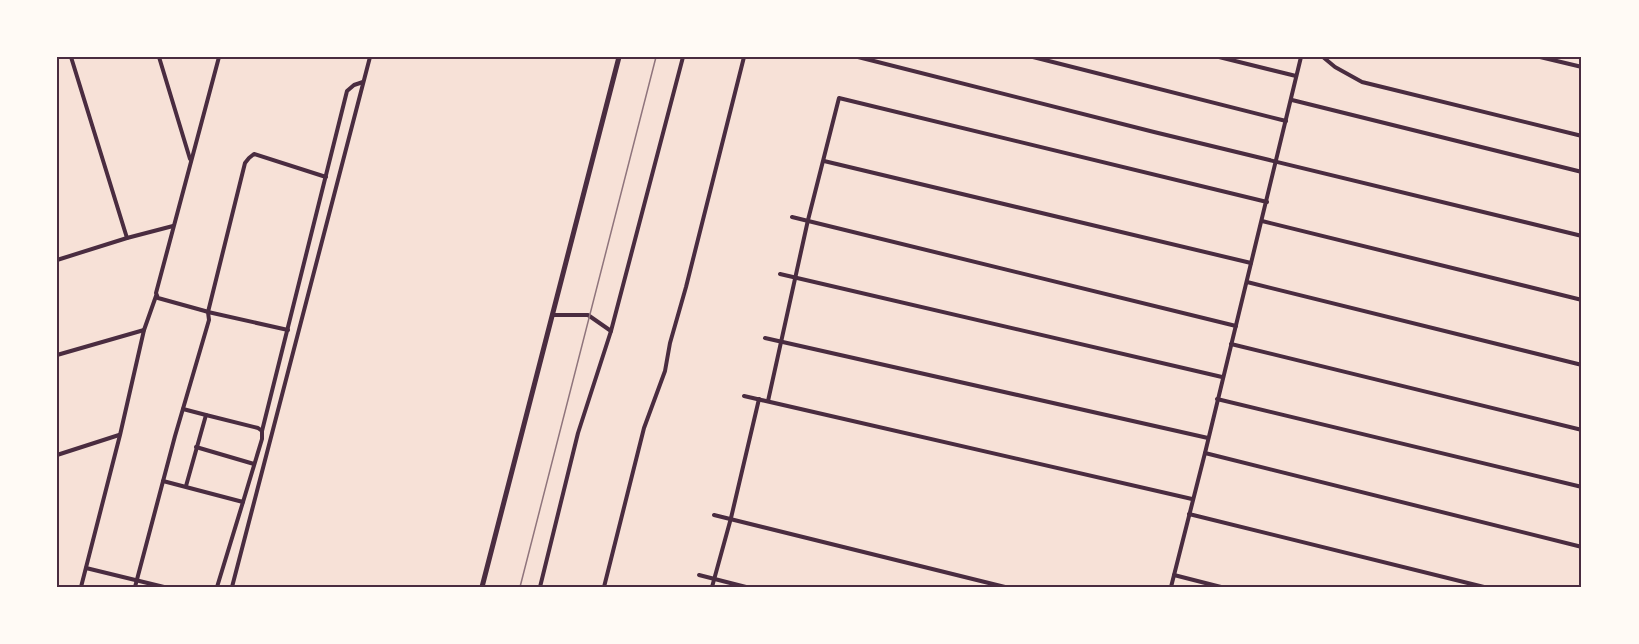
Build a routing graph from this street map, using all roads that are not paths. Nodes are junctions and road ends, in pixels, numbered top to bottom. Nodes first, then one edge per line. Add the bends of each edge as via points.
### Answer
1 (71, 57) edge
2 (159, 57) edge
3 (219, 57) edge
4 (369, 57) edge
5 (619, 57) edge
6 (683, 57) edge
7 (744, 57) edge
8 (858, 57) edge
9 (1034, 57) edge
10 (1219, 57) edge
11 (1301, 57) edge
12 (1323, 57) edge
13 (1540, 57) edge
14 (1582, 67) edge
15 (1296, 76) junction
16 (363, 82) junction
17 (1292, 100) junction
18 (1286, 122) junction
19 (1582, 136) edge
20 (191, 160) junction
21 (824, 161) junction
22 (1276, 161) junction
23 (1582, 172) edge
24 (326, 177) junction
25 (1267, 202) junction
26 (792, 217) dead end
27 (808, 220) junction
28 (1262, 221) junction
29 (174, 226) junction
30 (1582, 236) edge
31 (127, 238) junction
32 (57, 260) edge
33 (1251, 263) junction
34 (780, 274) dead end
35 (797, 278) junction
36 (1247, 282) junction
37 (156, 296) junction
38 (1582, 300) edge
39 (206, 311) junction
40 (553, 315) junction
41 (1236, 326) junction
42 (144, 330) junction
43 (288, 330) junction
44 (611, 331) junction
45 (765, 338) dead end
46 (783, 341) junction
47 (1231, 344) junction
48 (57, 355) edge
49 (1582, 365) edge
50 (1222, 377) junction
51 (744, 396) dead end
52 (759, 399) junction
53 (1217, 399) junction
54 (768, 401) junction
55 (183, 409) junction
56 (206, 415) junction
57 (1582, 429) edge
58 (262, 431) junction
59 (120, 435) junction
60 (1208, 438) junction
61 (196, 447) junction
62 (1205, 453) junction
63 (57, 455) edge
64 (254, 464) junction
65 (163, 481) junction
66 (186, 486) junction
67 (1582, 488) edge
68 (1192, 500) junction
69 (243, 502) junction
70 (714, 514) dead end
71 (1189, 514) junction
72 (731, 518) junction
73 (1582, 547) edge
74 (86, 568) junction
75 (699, 575) dead end
76 (1174, 575) junction
77 (714, 579) junction
78 (136, 580) junction
79 (81, 587) edge
80 (135, 587) edge
81 (164, 587) edge
82 (217, 587) edge
83 (232, 587) edge
84 (482, 587) edge
85 (540, 587) edge
86 (604, 587) edge
87 (712, 587) edge
88 (746, 587) edge
89 (1005, 587) edge
90 (1171, 587) edge
91 (1221, 587) edge
92 (1484, 587) edge

1 - 31 street
2 - 20 street
3 - 20 street
4 - 16 street
5 - 40 main road
6 - 44 street
7 - 86 street via 665,370 644,428
8 - 22 street
9 - 18 street
10 - 15 street
11 - 15 street
12 - 19 street via 1362,82
13 - 14 street
15 - 17 street
16 - 24 street via 347,91
16 - 83 street
17 - 18 street
17 - 23 street
18 - 22 street
20 - 29 street
21 - 25 street via 839,98
21 - 27 street
21 - 33 street
22 - 25 street
22 - 30 street
24 - 39 street via 254,154 249,158
24 - 43 street
25 - 28 street
26 - 27 street
27 - 35 street
27 - 41 street
28 - 33 street
28 - 38 street
29 - 31 street
29 - 37 street
31 - 32 street
33 - 36 street
34 - 35 street
35 - 46 street
35 - 50 street
36 - 41 street
36 - 49 street
37 - 39 street
37 - 42 street
39 - 43 street
39 - 55 street via 209,320
40 - 44 street via 588,315
40 - 84 main road
41 - 47 street
42 - 48 street
42 - 59 street
43 - 58 street
44 - 85 street via 578,433
45 - 46 street
46 - 54 street
46 - 60 street
47 - 50 street
47 - 57 street
50 - 53 street
51 - 52 street
52 - 54 street
52 - 72 street
53 - 60 street
53 - 67 street
54 - 68 street
55 - 56 street
55 - 65 street
56 - 58 street
56 - 61 street
58 - 64 street
59 - 63 street
59 - 74 street
60 - 62 street
61 - 64 street
61 - 66 street
62 - 68 street
62 - 73 street
64 - 69 street
65 - 66 street
65 - 78 street
66 - 69 street
68 - 71 street
69 - 82 street
70 - 72 street
71 - 76 street
71 - 92 street
72 - 77 street
72 - 89 street
74 - 78 street
74 - 79 street
75 - 77 street
76 - 90 street
76 - 91 street
77 - 87 street
77 - 88 street
78 - 80 street
78 - 81 street

